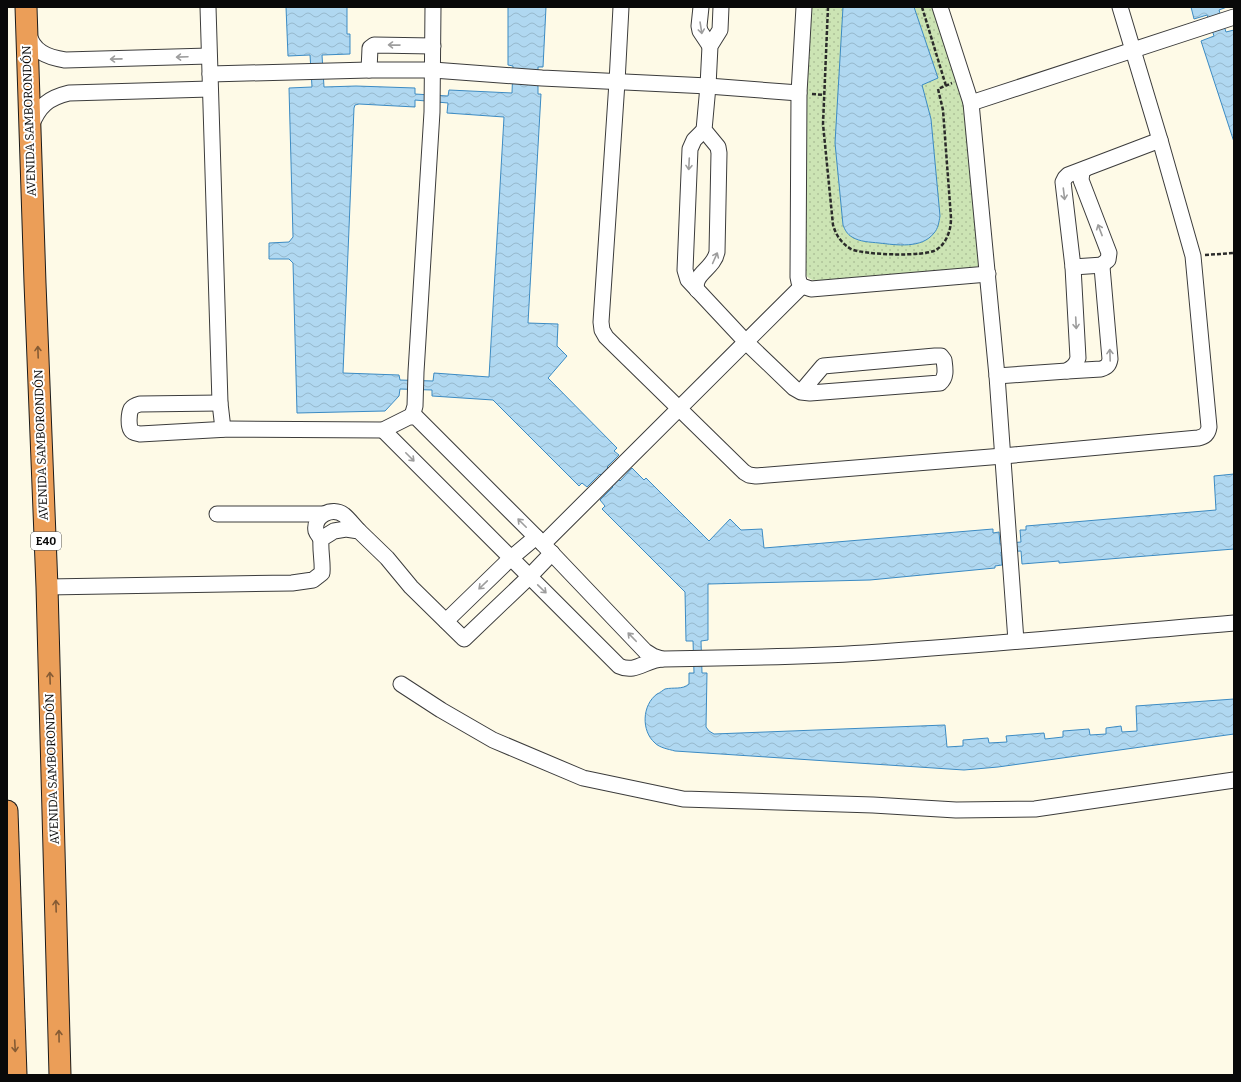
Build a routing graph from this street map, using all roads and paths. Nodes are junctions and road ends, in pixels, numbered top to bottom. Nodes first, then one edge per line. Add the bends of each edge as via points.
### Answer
1 (26, 7) edge
2 (208, 7) edge
3 (433, 7) edge
4 (621, 7) edge
5 (701, 7) edge
6 (721, 7) edge
7 (804, 7) edge
8 (828, 7) edge
9 (922, 7) edge
10 (940, 7) edge
11 (1120, 7) edge
12 (1234, 17) edge
13 (26, 28) junction
14 (433, 46) junction
15 (710, 46) junction
16 (1134, 51) junction
17 (209, 56) junction
18 (369, 70) junction
19 (433, 70) junction
20 (210, 74) junction
21 (617, 82) junction
22 (708, 86) junction
23 (210, 89) junction
24 (799, 93) junction
25 (971, 103) junction
26 (30, 129) junction
27 (704, 130) junction
28 (1160, 140) junction
29 (1085, 169) junction
30 (1234, 253) edge
31 (1193, 256) junction
32 (1103, 265) junction
33 (1073, 267) junction
34 (988, 274) junction
35 (802, 286) junction
36 (697, 290) junction
37 (746, 342) junction
38 (1068, 370) junction
39 (997, 376) junction
40 (801, 392) junction
41 (220, 403) junction
42 (680, 408) junction
43 (412, 416) junction
44 (223, 429) junction
45 (383, 430) junction
46 (1003, 456) junction
47 (217, 514) dead end
48 (323, 514) junction
49 (359, 531) junction
50 (321, 539) junction
51 (544, 545) junction
52 (511, 558) junction
53 (529, 577) junction
54 (48, 587) junction
55 (446, 621) junction
56 (1234, 622) edge
57 (1016, 641) junction
58 (662, 659) junction
59 (401, 684) dead end
60 (1234, 780) edge
61 (7, 811) edge
62 (16, 1075) edge
63 (60, 1075) edge

1 - 13 highway, AVENIDA SAMBORONDÓN / E40
2 - 17 street
3 - 14 street
4 - 21 street
5 -> 15 street via 700,31
6 - 15 street via 720,30
7 - 24 street
8 - 9 path via 823,124 833,225 837,236 851,249 874,254 926,253 936,250 947,238 951,226 944,110 938,89 946,86
10 - 25 street
11 - 16 street
12 - 16 street
17 -> 13 street via 65,60 44,55 30,41
13 - 26 highway, AVENIDA SAMBORONDÓN / E40
14 -> 18 street via 374,45 370,48
14 - 19 street
15 - 22 street
16 - 25 street
16 - 28 street
17 - 20 street
18 - 19 street
18 - 20 street
19 - 21 street
19 - 43 street via 415,406
20 - 23 street
21 - 22 street
21 - 42 street via 602,330 606,337
22 - 24 street
22 - 27 street
23 - 26 street via 59,95 39,108
23 - 41 street
24 - 35 street via 798,277
25 - 34 street
54 -> 26 highway, AVENIDA SAMBORONDÓN / E40
27 -> 36 street via 694,140 690,149 685,262 688,280
36 -> 27 street via 698,278 713,263 717,252 720,153
28 - 29 street
28 - 31 street
32 -> 29 street via 1108,260 1109,253 1081,180
29 -> 33 street via 1068,175 1063,182
30 - 31 path
31 - 46 street via 1209,427 1206,434 1198,438
32 - 33 street
38 -> 32 street via 1101,369 1110,364
33 -> 38 street via 1078,358
34 - 35 street via 811,289
34 - 39 street
35 - 37 street
36 - 37 street
37 - 40 street
37 - 42 street
38 - 39 street
39 - 46 street
40 - 40 street via 940,382 945,376 944,360 941,356 936,356 822,366
41 - 44 street
41 - 44 street via 135,405 130,413 130,426 131,430 140,434
42 - 46 street via 744,472 756,476
42 - 51 street
43 - 45 street
51 -> 43 street via 419,420
44 - 45 street
45 -> 52 street
46 - 57 street
47 - 48 street
48 - 49 street via 332,511 343,514
48 - 50 street via 316,522 316,531
49 - 50 street via 334,531
49 - 55 street
50 - 54 street via 322,573 313,580 292,583
51 - 52 street
51 - 53 street
58 -> 51 street via 645,651
52 - 53 street
52 -> 55 street
53 - 55 street via 464,639
53 -> 58 street via 619,666 633,669
63 -> 54 highway, AVENIDA SAMBORONDÓN / E40
56 - 57 street
57 - 58 street via 864,653
59 - 60 street via 493,740 583,778 683,799 956,810 1035,809
61 -> 62 highway

